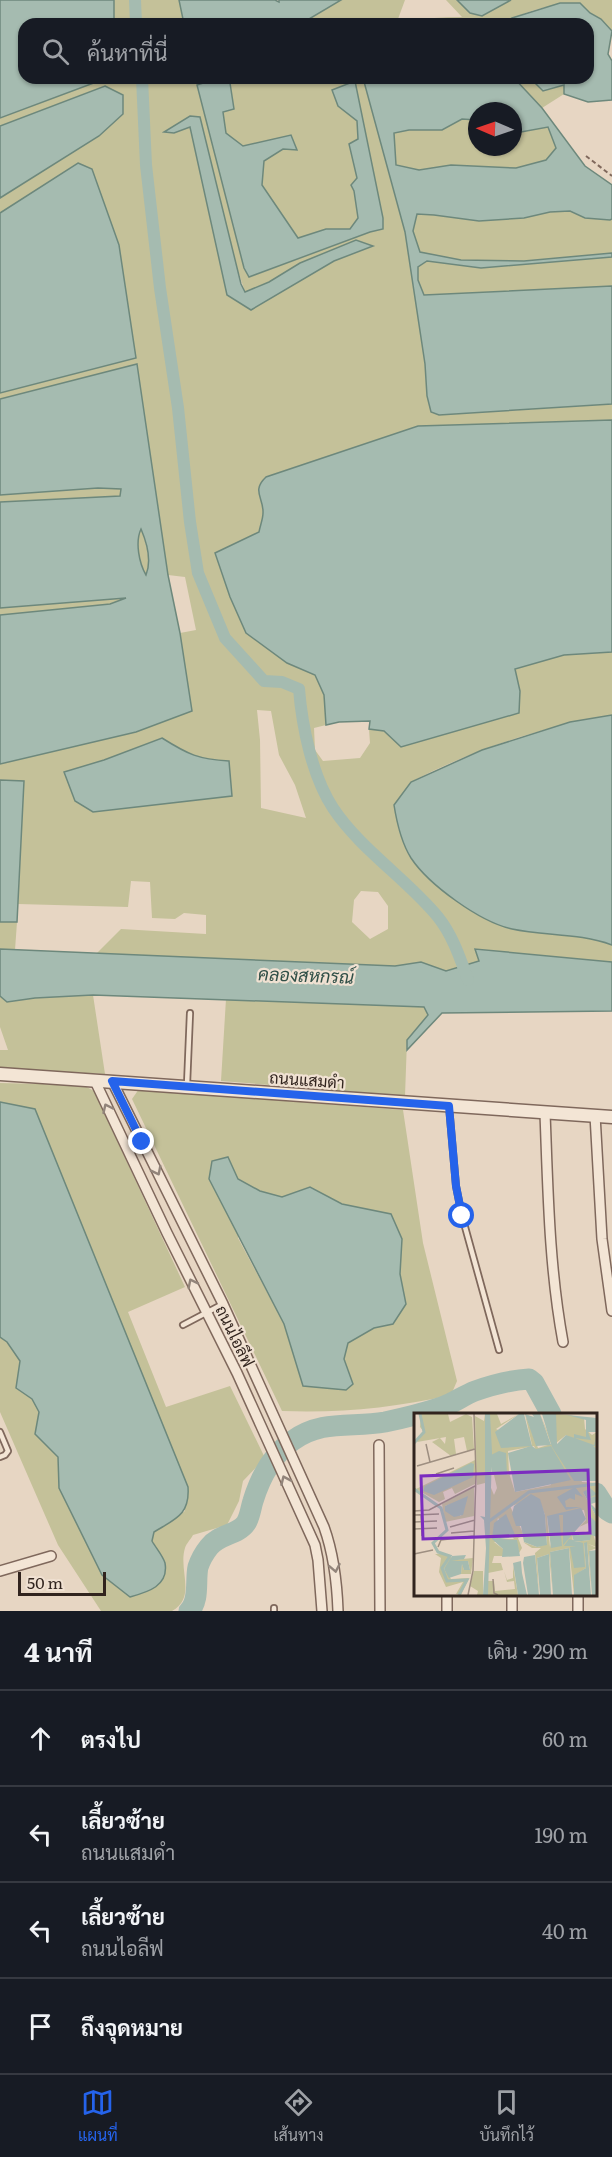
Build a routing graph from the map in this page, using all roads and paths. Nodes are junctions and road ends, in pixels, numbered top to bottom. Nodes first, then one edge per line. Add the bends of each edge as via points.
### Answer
1 (586, 156) dead end
2 (612, 176) edge
3 (190, 1013) dead end
4 (0, 1074) edge
5 (95, 1081) junction
6 (112, 1081) junction
7 (187, 1088) junction
8 (449, 1106) junction
9 (545, 1113) junction
10 (595, 1116) junction
11 (612, 1117) edge
12 (608, 1260) edge
13 (224, 1304) junction
14 (612, 1311) edge
15 (207, 1313) junction
16 (183, 1325) dead end
17 (563, 1342) dead end
18 (499, 1350) dead end
19 (0, 1432) edge
20 (379, 1445) dead end
21 (0, 1457) edge
22 (51, 1556) dead end
23 (0, 1571) edge
24 (322, 1611) edge
25 (338, 1611) edge
26 (380, 1611) edge

1 - 2 path
3 - 7 lane
4 - 5 street, ถนนแสมดำ
5 - 6 street, ถนนแสมดำ
15 -> 5 street, ถนนไอลีฟ
6 - 7 street, ถนนแสมดำ
6 -> 13 street, ถนนไอลีฟ
7 - 8 street, ถนนแสมดำ
8 - 9 street, ถนนแสมดำ
8 - 18 lane via 462,1216
9 - 10 street, ถนนแสมดำ
9 - 17 street via 550,1246
10 - 11 street, ถนนแสมดำ
10 - 12 street
12 - 14 street
13 - 15 lane
13 -> 25 street, ถนนไอลีฟ via 324,1527 337,1577
15 - 16 lane
24 -> 15 street, ถนนไอลีฟ via 318,1560 309,1534
19 - 21 lane via 8,1451
20 - 26 street
22 - 23 street

